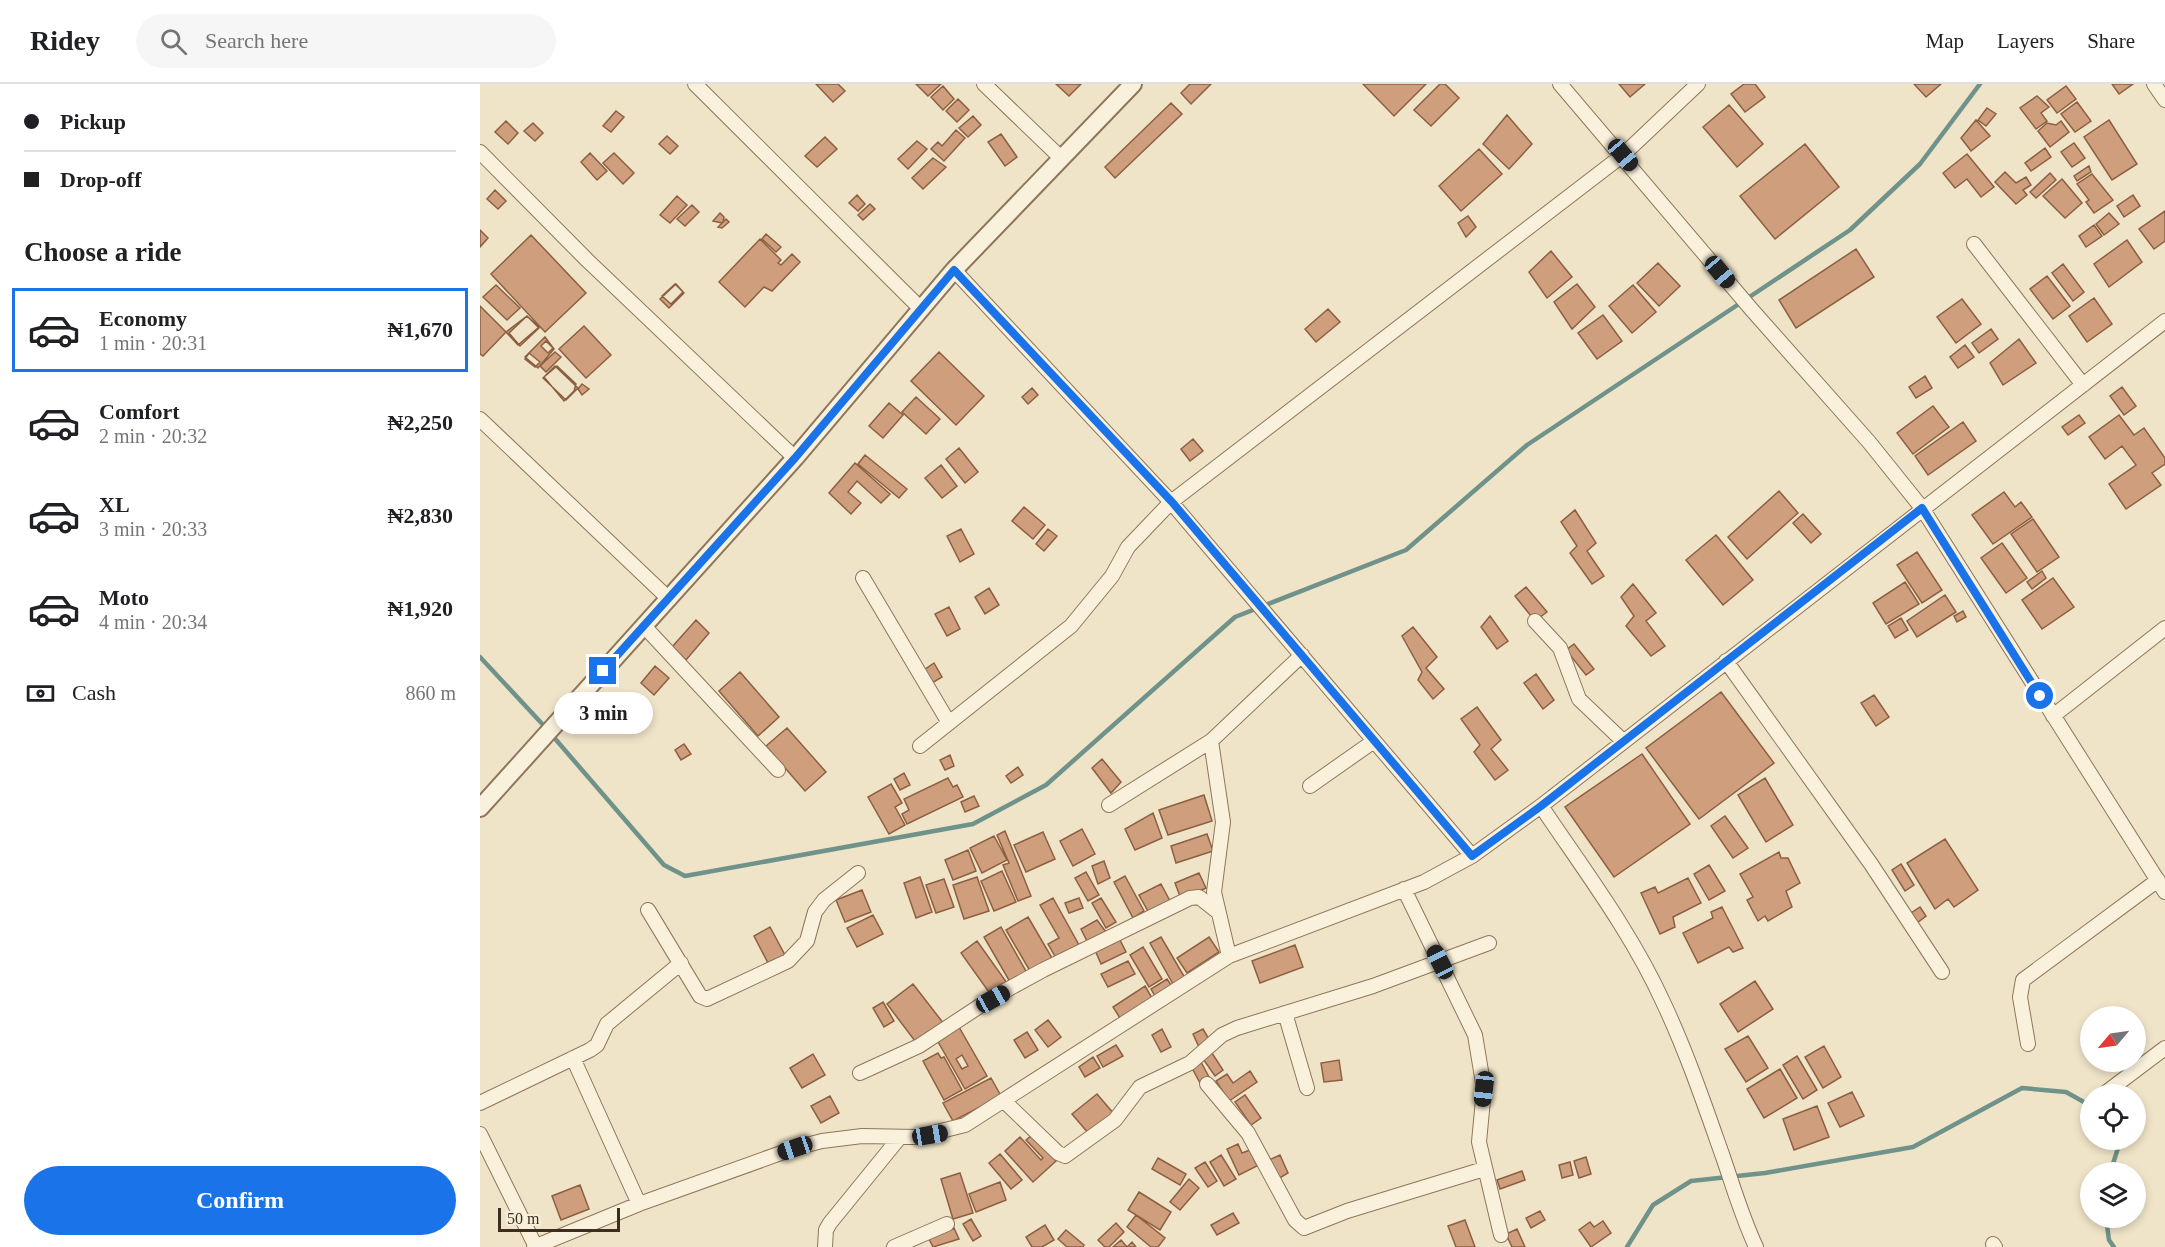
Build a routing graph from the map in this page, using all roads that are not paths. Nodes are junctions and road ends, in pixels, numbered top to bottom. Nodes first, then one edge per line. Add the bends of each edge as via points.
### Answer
1 (695, 84) edge
2 (984, 84) edge
3 (1133, 84) edge
4 (1560, 84) edge
5 (1698, 84) edge
6 (2154, 84) edge
7 (2165, 100) edge
8 (480, 152) edge
9 (1623, 155) junction
10 (1060, 157) junction
11 (1974, 244) dead end
12 (954, 270) junction
13 (920, 308) junction
14 (2165, 321) edge
15 (2083, 385) junction
16 (480, 419) edge
17 (795, 458) junction
18 (1172, 502) junction
19 (1922, 508) junction
20 (863, 578) dead end
21 (669, 599) junction
22 (1535, 621) dead end
23 (644, 626) junction
24 (2165, 628) edge
25 (1302, 656) junction
26 (1726, 661) junction
27 (2053, 716) junction
28 (949, 723) junction
29 (1211, 741) junction
30 (1374, 741) junction
31 (1623, 741) junction
32 (920, 746) dead end
33 (778, 770) dead end
34 (1310, 786) dead end
35 (1109, 805) dead end
36 (1541, 806) junction
37 (480, 808) edge
38 (1472, 856) junction
39 (858, 873) dead end
40 (2161, 886) edge
41 (1404, 889) junction
42 (648, 910) dead end
43 (1218, 912) junction
44 (1489, 943) dead end
45 (1230, 956) junction
46 (1440, 962) junction
47 (681, 963) junction
48 (1942, 972) dead end
49 (1285, 1013) junction
50 (2028, 1044) dead end
51 (2165, 1048) edge
52 (573, 1058) junction
53 (860, 1073) dead end
54 (1207, 1084) dead end
55 (2117, 1084) edge
56 (1307, 1088) dead end
57 (1004, 1101) junction
58 (480, 1103) edge
59 (480, 1134) edge
60 (900, 1137) junction
61 (1484, 1169) junction
62 (639, 1204) junction
63 (947, 1224) dead end
64 (1501, 1235) dead end
65 (535, 1247) edge
66 (825, 1247) edge
67 (894, 1247) edge
68 (1756, 1247) edge

1 - 13 street
2 - 10 street
3 - 10 street
4 - 9 street
5 - 9 street
6 - 7 street
8 - 17 street
9 - 18 street
9 - 19 street
10 - 12 street
11 - 15 street
12 - 13 street
12 - 18 street
13 - 17 street
14 - 15 street
15 - 19 street
16 - 21 street
17 - 21 street
18 - 25 street
18 - 28 street via 1128,547 1112,576 1071,626
19 - 26 street
19 - 27 street
20 - 28 street
21 - 23 street
22 - 31 street via 1560,648 1579,699
23 - 33 street
23 - 37 street
24 - 27 street
25 - 29 street
25 - 30 street
26 - 31 street
26 - 48 street via 1871,864
27 - 40 street
28 - 32 street
29 - 35 street
29 - 43 street via 1223,822 1214,892
30 - 34 street
30 - 38 street
31 - 36 street
36 - 38 street
36 - 68 street via 1636,947 1687,1057 1739,1211
38 - 41 street
39 - 47 street via 824,900 815,912 807,940 788,961 707,999 700,996
40 - 50 street via 2023,980 2020,997
41 - 45 street
41 - 46 street
42 - 47 street
43 - 45 street
43 - 53 street via 1199,897 1190,898 1044,970 919,1046
44 - 46 street
45 - 57 street
46 - 49 street
46 - 61 street via 1467,1015 1481,1059 1484,1089 1479,1132
47 - 52 street via 607,1024 597,1045
49 - 56 street
49 - 57 street via 1222,1035 1190,1063 1140,1087 1115,1120 1065,1156
51 - 55 street
52 - 58 street
52 - 62 street
54 - 61 street via 1248,1133 1295,1220 1304,1228
57 - 60 street via 965,1125 943,1133
59 - 65 street
60 - 62 street via 862,1136 813,1143
60 - 66 street via 830,1224
61 - 64 street
62 - 65 street
63 - 67 street

